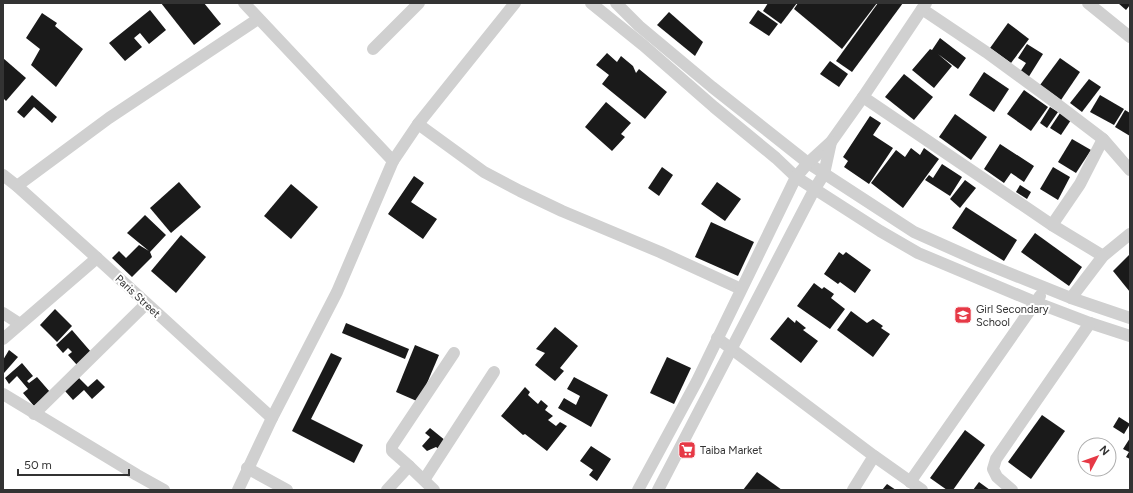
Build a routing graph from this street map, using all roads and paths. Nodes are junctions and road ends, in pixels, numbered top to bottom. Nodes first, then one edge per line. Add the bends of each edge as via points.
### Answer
1 (244, 3) edge
2 (419, 3) edge
3 (515, 3) edge
4 (591, 3) edge
5 (616, 3) edge
6 (1088, 3) edge
7 (924, 6) edge
8 (258, 19) junction
9 (1130, 37) edge
10 (373, 49) dead end
11 (863, 97) junction
12 (418, 124) junction
13 (1103, 139) junction
14 (831, 142) junction
15 (393, 161) junction
16 (808, 163) junction
17 (1130, 170) edge
18 (824, 174) junction
19 (3, 175) edge
20 (796, 177) junction
21 (17, 186) junction
22 (814, 190) junction
23 (1052, 225) junction
24 (1130, 234) edge
25 (1103, 256) junction
26 (97, 258) junction
27 (1047, 288) junction
28 (741, 289) junction
29 (1071, 298) junction
30 (1036, 302) junction
31 (146, 304) junction
32 (3, 313) edge
33 (1130, 318) edge
34 (1090, 323) junction
35 (20, 324) junction
36 (1130, 336) edge
37 (717, 338) junction
38 (3, 339) edge
39 (732, 349) junction
40 (454, 353) dead end
41 (494, 372) dead end
42 (3, 394) edge
43 (34, 414) junction
44 (272, 418) junction
45 (874, 456) junction
46 (409, 466) junction
47 (248, 468) junction
48 (424, 480) junction
49 (910, 482) junction
50 (164, 490) edge
51 (238, 490) edge
52 (286, 490) edge
53 (387, 490) edge
54 (434, 490) edge
55 (638, 490) edge
56 (658, 490) edge
57 (853, 490) edge
58 (922, 490) edge
59 (1012, 490) edge

1 - 8 street
2 - 10 street
3 - 12 street
4 - 20 street
5 - 16 street via 712,88
6 - 9 street
7 - 11 street
7 - 13 street
8 - 15 street
8 - 21 street via 109,118
11 - 14 street
11 - 23 street
12 - 15 street
12 - 28 street via 484,172 520,191
13 - 17 street
13 - 23 street via 1080,184
14 - 16 street
14 - 18 street
15 - 44 street via 337,292
16 - 18 street
16 - 20 street
18 - 22 street
18 - 27 street via 914,232
19 - 21 street, Paris Street
20 - 22 street
20 - 28 street
21 - 26 street, Paris Street
22 - 30 street via 918,253
22 - 39 street
23 - 25 street
24 - 25 street
25 - 29 street
26 - 31 street, Paris Street
26 - 35 street
27 - 29 street
27 - 30 street
28 - 37 street
29 - 33 street
30 - 34 street
30 - 49 street
31 - 43 street
31 - 44 street, Paris Street
32 - 35 street
34 - 36 street
34 - 59 street via 996,459 993,470
35 - 38 street
37 - 39 street
37 - 55 street via 697,381
39 - 45 street
39 - 56 street
40 - 46 street via 392,446 392,451
41 - 48 street
42 - 43 street
43 - 50 street
44 - 47 street
45 - 49 street
45 - 57 street
46 - 48 street
46 - 53 street
47 - 51 street
47 - 52 street
48 - 54 street
49 - 58 street

